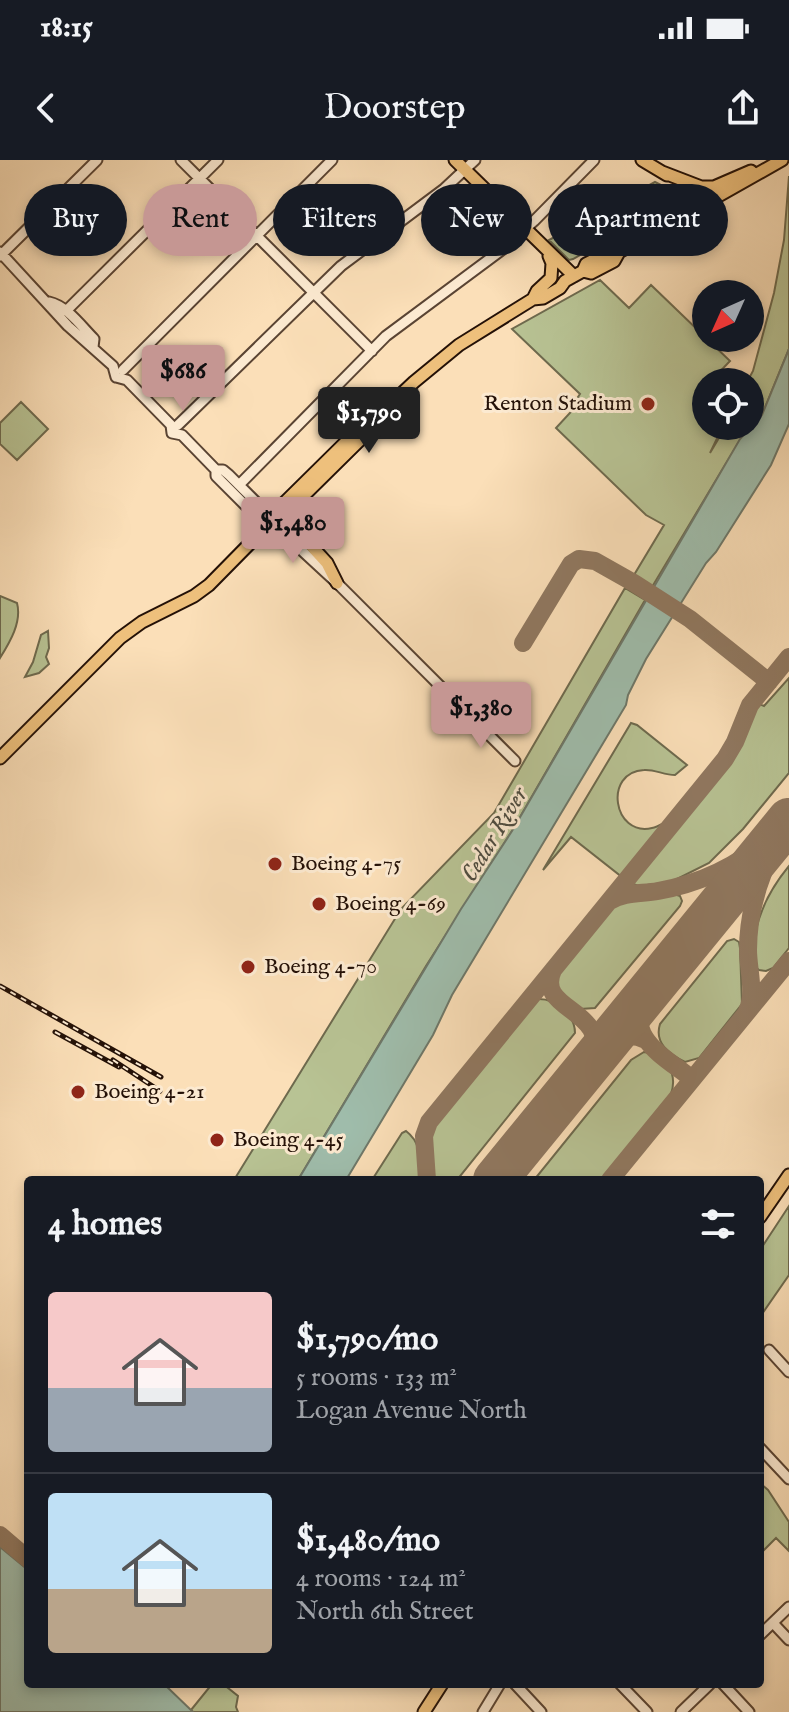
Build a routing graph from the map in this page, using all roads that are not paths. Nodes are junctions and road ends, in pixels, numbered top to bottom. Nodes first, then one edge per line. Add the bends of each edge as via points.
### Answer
1 (97, 160) edge
2 (181, 160) edge
3 (218, 160) edge
4 (332, 160) edge
5 (455, 160) edge
6 (475, 160) edge
7 (594, 160) edge
8 (642, 160) edge
9 (780, 160) edge
10 (465, 170) junction
11 (662, 172) junction
12 (200, 179) junction
13 (205, 184) edge
14 (479, 184) edge
15 (682, 184) edge
16 (728, 191) edge
17 (532, 222) edge
18 (257, 236) joint
19 (532, 236) edge
20 (547, 251) junction
21 (1, 255) edge
22 (237, 256) edge
23 (493, 256) edge
24 (617, 256) edge
25 (574, 276) junction
26 (313, 291) junction
27 (535, 295) junction
28 (49, 302) junction
29 (66, 311) junction
30 (96, 350) junction
31 (372, 351) junction
32 (120, 373) junction
33 (175, 429) junction
34 (362, 431) junction
35 (216, 470) junction
36 (239, 485) junction
37 (303, 496) junction
38 (271, 522) junction
39 (337, 583) junction
40 (0, 758) edge
41 (515, 761) dead end
42 (789, 1175) edge
43 (764, 1211) edge
44 (769, 1350) dead end
45 (789, 1372) edge
46 (764, 1452) edge
47 (789, 1479) edge
48 (789, 1607) edge
49 (773, 1623) junction
50 (764, 1631) edge
51 (789, 1640) edge
52 (439, 1688) edge
53 (498, 1688) edge
54 (519, 1688) edge
55 (624, 1688) edge
56 (706, 1688) edge
57 (727, 1688) edge
58 (424, 1712) edge
59 (483, 1712) edge
60 (541, 1712) edge
61 (647, 1712) edge
62 (681, 1712) edge
63 (749, 1712) edge

1 - 21 street
2 - 12 street
3 - 12 street
4 - 18 street
5 - 10 main road
6 - 10 street
7 - 17 street
8 - 11 main road
9 - 11 main road via 714,187
9 - 16 main road
10 - 14 main road
10 - 26 street
11 - 15 main road
12 - 13 street
12 - 29 street
18 - 26 street
19 - 20 main road
20 - 25 main road
20 - 27 main road via 551,278
21 - 28 street
22 - 32 street
23 - 31 street
24 - 25 main road via 591,273
25 - 27 main road via 555,280
26 - 31 street
26 - 33 street
27 - 34 main road via 435,363
28 - 29 street
28 - 30 street
29 - 30 street via 94,339
30 - 32 street via 110,357
31 - 36 street
32 - 33 street via 132,378 134,387 165,412
33 - 35 street via 192,438 192,445
34 - 37 main road via 362,438
34 - 38 main road via 276,511
35 - 36 street
35 - 38 street via 258,518
36 - 38 street
37 - 38 main road
37 - 39 main road via 294,527 327,563
38 - 39 street
38 - 40 main road via 206,588 127,632
39 - 41 street
42 - 43 main road
44 - 45 street
46 - 47 street
48 - 49 street
49 - 50 street
49 - 51 street
52 - 58 main road
53 - 59 street
54 - 60 street
55 - 61 street
56 - 62 street
57 - 63 street

